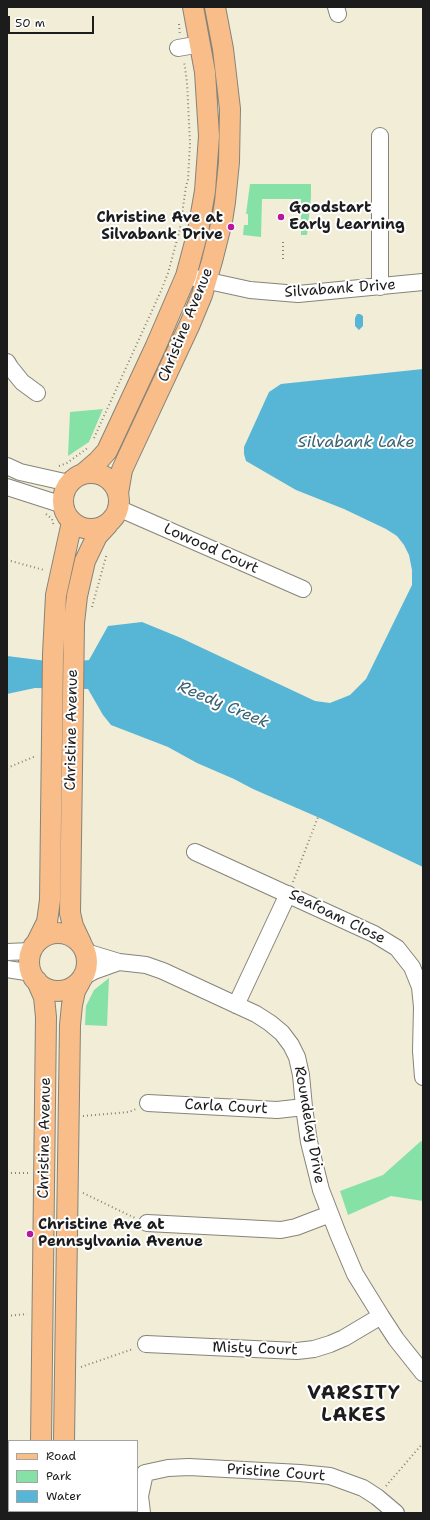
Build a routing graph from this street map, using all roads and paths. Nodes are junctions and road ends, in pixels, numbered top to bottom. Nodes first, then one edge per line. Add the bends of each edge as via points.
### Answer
1 (193, 7) edge
2 (215, 7) edge
3 (178, 20) dead end
4 (190, 48) junction
5 (223, 49) junction
6 (380, 136) dead end
7 (283, 242) dead end
8 (283, 262) dead end
9 (186, 276) junction
10 (206, 281) junction
11 (423, 282) edge
12 (380, 287) junction
13 (7, 362) edge
14 (37, 393) dead end
15 (94, 441) dead end
16 (91, 444) dead end
17 (7, 466) edge
18 (54, 469) dead end
19 (76, 478) junction
20 (7, 487) edge
21 (115, 508) junction
22 (40, 511) dead end
23 (63, 518) junction
24 (108, 552) dead end
25 (7, 560) edge
26 (44, 570) dead end
27 (303, 589) dead end
28 (92, 609) dead end
29 (36, 756) dead end
30 (7, 768) edge
31 (318, 817) dead end
32 (195, 852) dead end
33 (288, 894) junction
34 (34, 947) junction
35 (83, 948) junction
36 (7, 952) edge
37 (120, 962) junction
38 (7, 969) edge
39 (34, 977) junction
40 (82, 979) junction
41 (236, 1005) junction
42 (423, 1077) edge
43 (148, 1103) joint
44 (304, 1107) junction
45 (68, 1117) junction
46 (7, 1173) edge
47 (33, 1173) dead end
48 (67, 1191) junction
49 (330, 1214) junction
50 (147, 1223) joint
51 (31, 1314) dead end
52 (7, 1316) edge
53 (381, 1316) junction
54 (146, 1344) joint
55 (65, 1367) junction
56 (423, 1373) edge
57 (41, 1440) edge
58 (64, 1440) edge
59 (423, 1443) edge
60 (377, 1497) junction
61 (142, 1513) edge
62 (396, 1513) edge

1 - 4 main road, Christine Avenue
2 - 5 main road, Christine Avenue
3 - 4 path
4 - 5 main road
4 - 9 main road, Christine Avenue via 208,114 208,166 198,231
4 - 15 path via 187,82 190,143 183,217 161,291
5 - 10 main road, Christine Avenue via 230,109 229,162 222,221
6 - 12 street
7 - 8 path
9 - 10 street, Silvabank Drive
9 - 19 main road, Christine Avenue via 107,450 98,461
10 - 12 street, Silvabank Drive via 264,292 298,294
10 - 21 main road, Christine Avenue via 190,324 122,470
11 - 12 street, Silvabank Drive
13 - 14 street via 22,382
16 - 18 path via 67,463
17 - 19 street via 20,472
19 - 21 main road via 98,473 107,477 114,484
19 - 23 main road via 65,490
20 - 23 street
21 - 23 main road via 99,528 80,527
21 - 27 street, Lowood Court
21 - 35 main road, Christine Avenue via 85,561 77,596 73,653 70,913
22 - 23 path via 52,519
23 - 34 main road, Christine Avenue via 53,654 50,900 47,922
24 - 28 path
25 - 26 path
29 - 30 path
31 - 33 path
32 - 33 street, Seafoam Close
33 - 41 street
33 - 42 street, Seafoam Close via 388,941 405,956 416,976 422,996
34 - 35 main road via 45,936 64,933 73,937
34 - 36 street
34 - 39 main road via 30,958
35 - 37 street, Roundelay Drive
35 - 40 main road via 88,961
37 - 40 street, Roundelay Drive via 94,971
37 - 41 street, Roundelay Drive via 146,965 163,971
38 - 39 street
39 - 40 main road via 54,991 72,988
39 - 57 main road, Christine Avenue via 44,997 46,1017
40 - 45 main road, Christine Avenue via 75,990 70,1011
41 - 44 street, Roundelay Drive via 270,1023 291,1045 301,1075
43 - 44 street, Carla Court via 276,1110
43 - 45 path via 129,1112
44 - 49 street, Roundelay Drive via 321,1190
45 - 48 main road, Christine Avenue
46 - 47 path
48 - 50 path via 84,1193
48 - 55 main road, Christine Avenue
49 - 50 street via 281,1230
49 - 53 street, Roundelay Drive via 355,1274
51 - 52 path
53 - 54 street, Misty Court via 344,1338 314,1349 297,1351
53 - 56 street, Roundelay Drive
54 - 55 path via 82,1367
55 - 58 main road, Christine Avenue
59 - 60 path
60 - 61 street, Pristine Court via 363,1488 330,1476 190,1467 168,1468 145,1473 140,1496
60 - 62 street, Pristine Court

